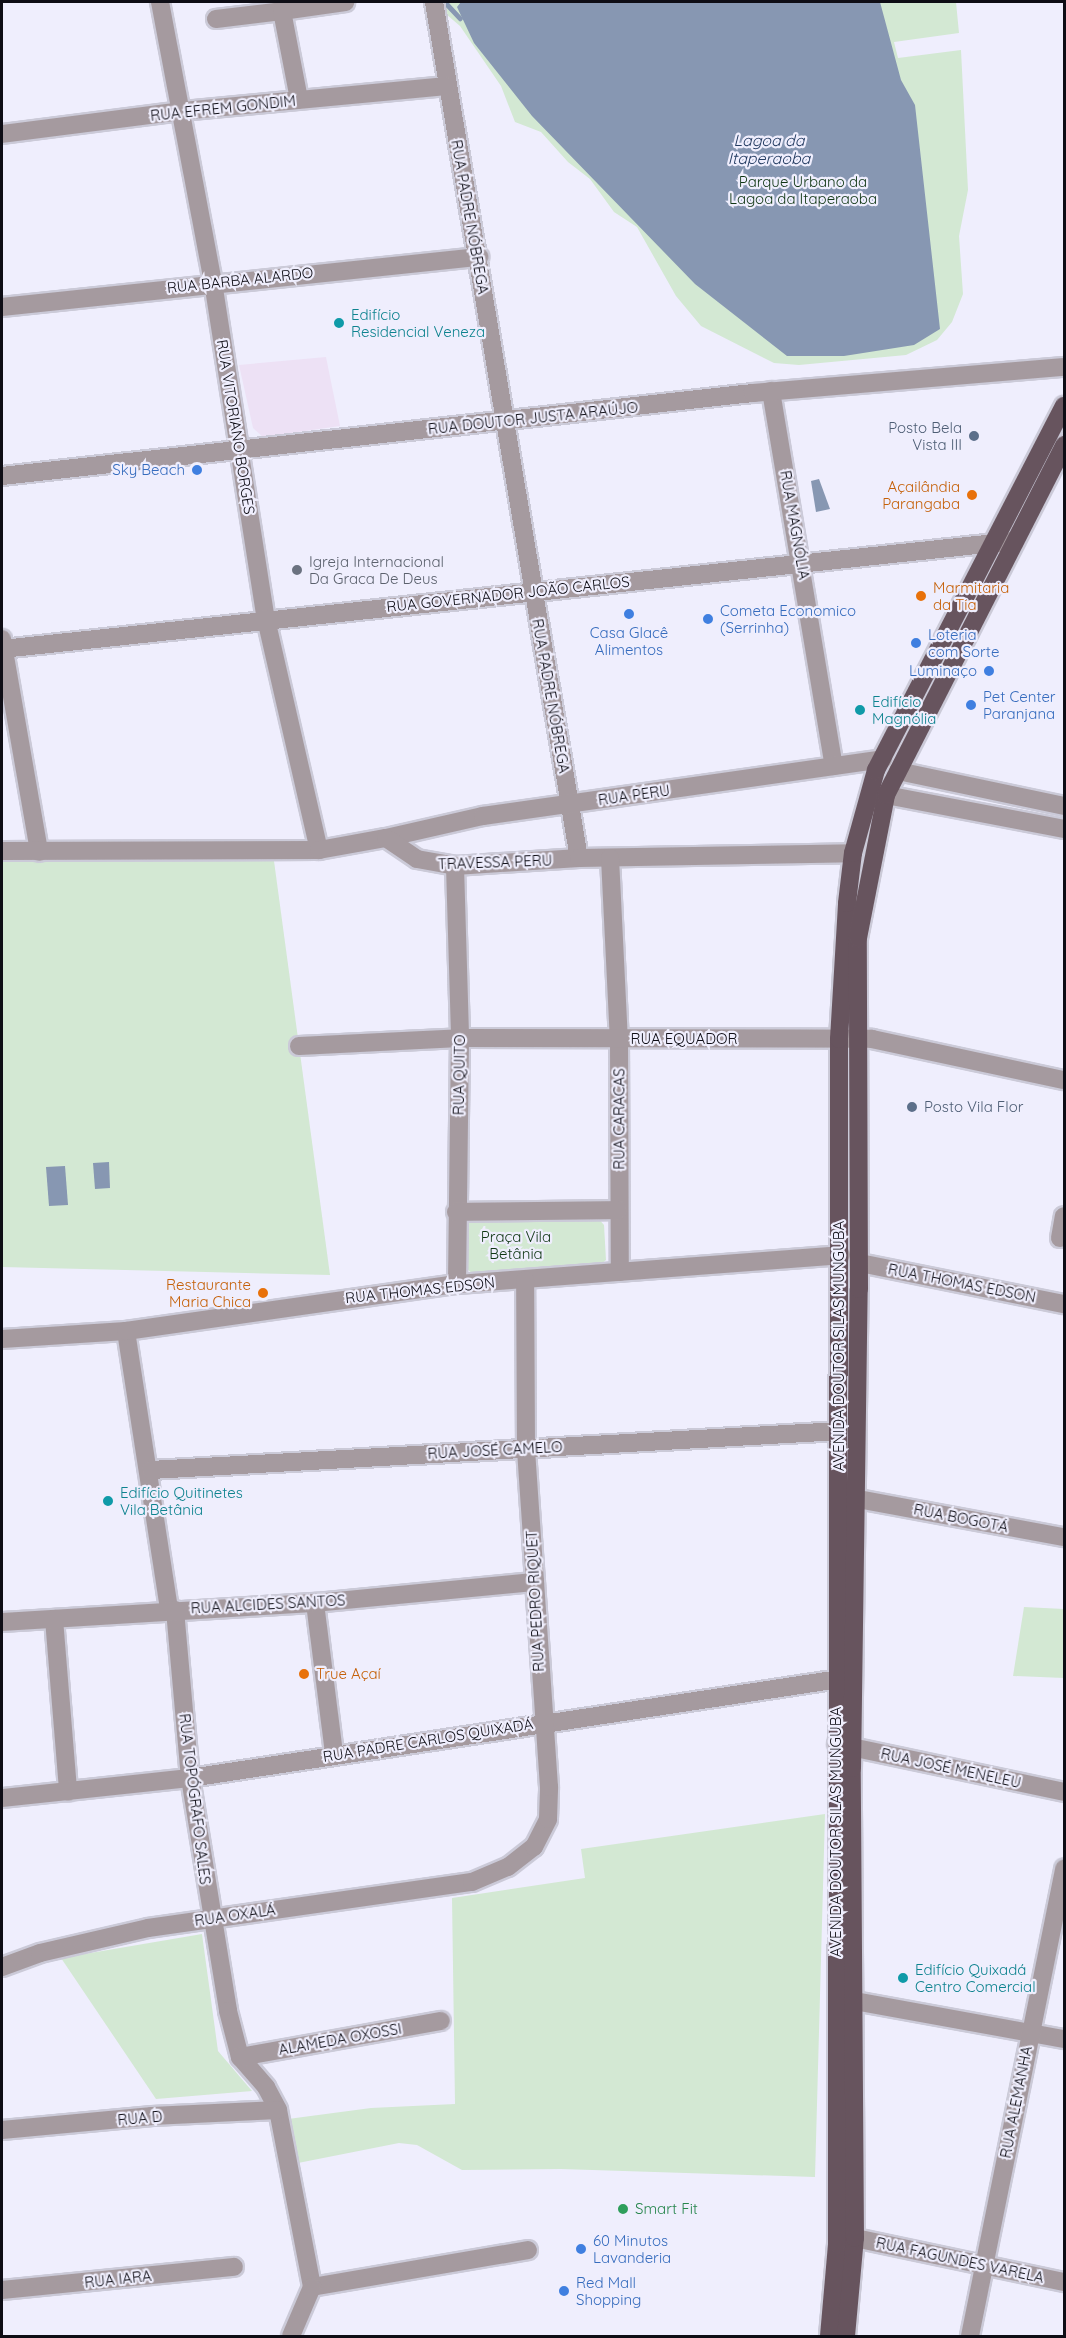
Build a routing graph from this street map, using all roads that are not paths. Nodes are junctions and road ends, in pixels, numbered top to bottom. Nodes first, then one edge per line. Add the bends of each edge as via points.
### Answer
1 (160, 2) edge
2 (345, 2) edge
3 (434, 2) edge
4 (282, 11) junction
5 (216, 19) dead end
6 (446, 86) junction
7 (299, 99) junction
8 (182, 111) junction
9 (2, 134) edge
10 (479, 257) junction
11 (213, 282) junction
12 (2, 307) edge
13 (1065, 367) edge
14 (771, 392) junction
15 (1065, 405) edge
16 (505, 420) junction
17 (1065, 445) edge
18 (240, 452) junction
19 (2, 476) edge
20 (1015, 542) junction
21 (996, 544) junction
22 (802, 564) junction
23 (533, 591) junction
24 (266, 619) junction
25 (2, 646) edge
26 (883, 759) junction
27 (834, 766) junction
28 (898, 771) junction
29 (959, 786) junction
30 (886, 795) junction
31 (570, 805) junction
32 (1065, 806) edge
33 (954, 808) junction
34 (1065, 829) edge
35 (386, 838) junction
36 (319, 850) junction
37 (2, 851) edge
38 (39, 852) junction
39 (853, 853) junction
40 (579, 858) junction
41 (610, 858) junction
42 (455, 866) junction
43 (460, 1038) junction
44 (619, 1039) junction
45 (848, 1039) junction
46 (299, 1046) dead end
47 (1065, 1080) edge
48 (618, 1210) junction
49 (456, 1212) junction
50 (1065, 1216) edge
51 (1060, 1238) dead end
52 (841, 1256) junction
53 (860, 1263) junction
54 (620, 1272) junction
55 (525, 1280) junction
56 (457, 1284) junction
57 (1065, 1304) edge
58 (126, 1330) junction
59 (2, 1339) edge
60 (839, 1431) junction
61 (526, 1448) junction
62 (150, 1470) junction
63 (858, 1498) junction
64 (1065, 1537) edge
65 (535, 1582) junction
66 (315, 1603) junction
67 (172, 1610) junction
68 (54, 1619) junction
69 (2, 1622) edge
70 (845, 1678) junction
71 (542, 1723) junction
72 (845, 1746) junction
73 (334, 1754) junction
74 (190, 1778) junction
75 (68, 1791) junction
76 (1065, 1792) edge
77 (2, 1798) edge
78 (1065, 1868) edge
79 (472, 1882) joint
80 (211, 1918) junction
81 (2, 1967) edge
82 (844, 1999) junction
83 (441, 2021) dead end
84 (1029, 2033) junction
85 (1065, 2039) edge
86 (240, 2057) junction
87 (278, 2110) junction
88 (2, 2130) edge
89 (855, 2238) junction
90 (528, 2250) dead end
91 (985, 2266) junction
92 (234, 2267) dead end
93 (1065, 2282) edge
94 (312, 2287) junction
95 (2, 2290) edge
96 (291, 2337) edge
97 (829, 2337) edge
98 (846, 2337) edge
99 (970, 2337) edge

1 - 8 street, RUA VITORIANO BORGES
2 - 4 street
3 - 6 street, RUA PADRE NÓBREGA
4 - 5 street
4 - 7 street
6 - 7 street, RUA EFREM GONDIM
6 - 10 street, RUA PADRE NÓBREGA
7 - 8 street, RUA EFREM GONDIM
8 - 9 street, RUA EFREM GONDIM
8 - 11 street, RUA VITORIANO BORGES
10 - 11 street, RUA BARBA ALARDO
10 - 16 street, RUA PADRE NÓBREGA
11 - 12 street, RUA BARBA ALARDO
11 - 18 street, RUA VITORIANO BORGES
13 - 14 street, RUA DOUTOR JUSTA ARAÚJO
14 - 16 street, RUA DOUTOR JUSTA ARAÚJO
14 - 22 street, RUA MAGNÓLIA
15 - 21 main road, AVENIDA DOUTOR SILAS MUNGUBA
16 - 18 street, RUA DOUTOR JUSTA ARAÚJO
16 - 23 street, RUA PADRE NÓBREGA
17 - 20 main road, AVENIDA DOUTOR SILAS MUNGUBA
18 - 19 street, RUA DOUTOR JUSTA ARAÚJO
18 - 24 street, RUA VITORIANO BORGES
20 - 21 street, RUA GOVERNADOR JOÃO CARLOS
20 - 28 main road, AVENIDA DOUTOR SILAS MUNGUBA
21 - 22 street, RUA GOVERNADOR JOÃO CARLOS
21 - 26 main road, AVENIDA DOUTOR SILAS MUNGUBA
22 - 23 street, RUA GOVERNADOR JOÃO CARLOS
22 - 27 street, RUA MAGNÓLIA
23 - 24 street, RUA GOVERNADOR JOÃO CARLOS
23 - 31 street, RUA PADRE NÓBREGA
24 - 25 street, RUA GOVERNADOR JOÃO CARLOS
24 - 36 street, RUA VITORIANO BORGES
25 - 38 street
26 - 27 street, RUA PERU
26 - 39 main road, AVENIDA DOUTOR SILAS MUNGUBA
27 - 31 street, RUA PERU
28 - 29 street
28 - 30 main road, AVENIDA DOUTOR SILAS MUNGUBA
29 - 32 street
29 - 33 street
30 - 33 street
30 - 45 main road, AVENIDA DOUTOR SILAS MUNGUBA via 858,938
31 - 35 street, RUA PERU via 483,816
31 - 40 street, RUA PADRE NÓBREGA
33 - 34 street
35 - 36 street
35 - 42 street, TRAVESSA PERU via 417,859
36 - 38 street
37 - 38 street
39 - 41 street, TRAVESSA PERU
39 - 45 main road, AVENIDA DOUTOR SILAS MUNGUBA via 840,971
40 - 41 street, TRAVESSA PERU
40 - 42 street, TRAVESSA PERU
41 - 44 street, RUA CARACAS
42 - 43 street, RUA QUITO
43 - 44 street, RUA EQUADOR
43 - 46 street, RUA EQUADOR
43 - 49 street, RUA QUITO
44 - 45 street, RUA EQUADOR
44 - 48 street, RUA CARACAS
45 - 47 street, RUA EQUADOR
45 - 52 main road, AVENIDA DOUTOR SILAS MUNGUBA
45 - 53 main road, AVENIDA DOUTOR SILAS MUNGUBA
48 - 49 street
48 - 54 street, RUA CARACAS
49 - 56 street, RUA QUITO
50 - 51 street
52 - 54 street, RUA THOMAS EDSON
52 - 60 main road, AVENIDA DOUTOR SILAS MUNGUBA
53 - 57 street, RUA THOMAS EDSON
53 - 63 main road, AVENIDA DOUTOR SILAS MUNGUBA
54 - 55 street, RUA THOMAS EDSON
55 - 56 street, RUA THOMAS EDSON
55 - 61 street, RUA PEDRO RIQUET
56 - 58 street, RUA THOMAS EDSON
58 - 59 street, RUA THOMAS EDSON
58 - 62 street, RUA TOPÓGRAFO SALES
60 - 61 street, RUA JOSÉ CAMELO
60 - 70 main road, AVENIDA DOUTOR SILAS MUNGUBA
61 - 62 street, RUA JOSÉ CAMELO
61 - 65 street, RUA PEDRO RIQUET
62 - 67 street, RUA TOPÓGRAFO SALES
63 - 64 street, RUA BOGOTÁ
63 - 70 main road, AVENIDA DOUTOR SILAS MUNGUBA
65 - 66 street, RUA ALCIDES SANTOS
65 - 71 street, RUA PEDRO RIQUET
66 - 67 street, RUA ALCIDES SANTOS
66 - 73 street
67 - 68 street, RUA ALCIDES SANTOS
67 - 74 street, RUA TOPÓGRAFO SALES
68 - 69 street, RUA ALCIDES SANTOS
68 - 75 street
70 - 71 street, RUA PADRE CARLOS QUIXADÁ
70 - 72 main road, AVENIDA DOUTOR SILAS MUNGUBA
71 - 73 street, RUA PADRE CARLOS QUIXADÁ
71 - 79 street, RUA PEDRO RIQUET via 548,1819 534,1847 508,1867
72 - 76 street, RUA JOSÉ MENELEU
72 - 82 main road, AVENIDA DOUTOR SILAS MUNGUBA
73 - 74 street, RUA PADRE CARLOS QUIXADÁ
74 - 75 street, RUA PADRE CARLOS QUIXADÁ
74 - 80 street, RUA TOPÓGRAFO SALES
75 - 77 street, RUA PADRE CARLOS QUIXADÁ
78 - 84 street, RUA ALEMANHA
79 - 80 street, RUA OXALÁ
80 - 81 street, RUA OXALÁ via 51,1950
80 - 86 street, RUA TOPÓGRAFO SALES
82 - 84 street
82 - 89 main road, AVENIDA DOUTOR SILAS MUNGUBA
82 - 97 main road, AVENIDA DOUTOR SILAS MUNGUBA via 837,2244
83 - 86 street, ALAMEDA OXOSSI
84 - 85 street
84 - 91 street, RUA ALEMANHA
86 - 87 street via 266,2087
87 - 88 street, RUA D via 152,2116
87 - 94 street
89 - 91 street, RUA FAGUNDES VARELA
89 - 98 main road, AVENIDA DOUTOR SILAS MUNGUBA
90 - 94 street
91 - 93 street, RUA FAGUNDES VARELA
91 - 99 street, RUA ALEMANHA
92 - 95 street, RUA IARA
94 - 96 street

